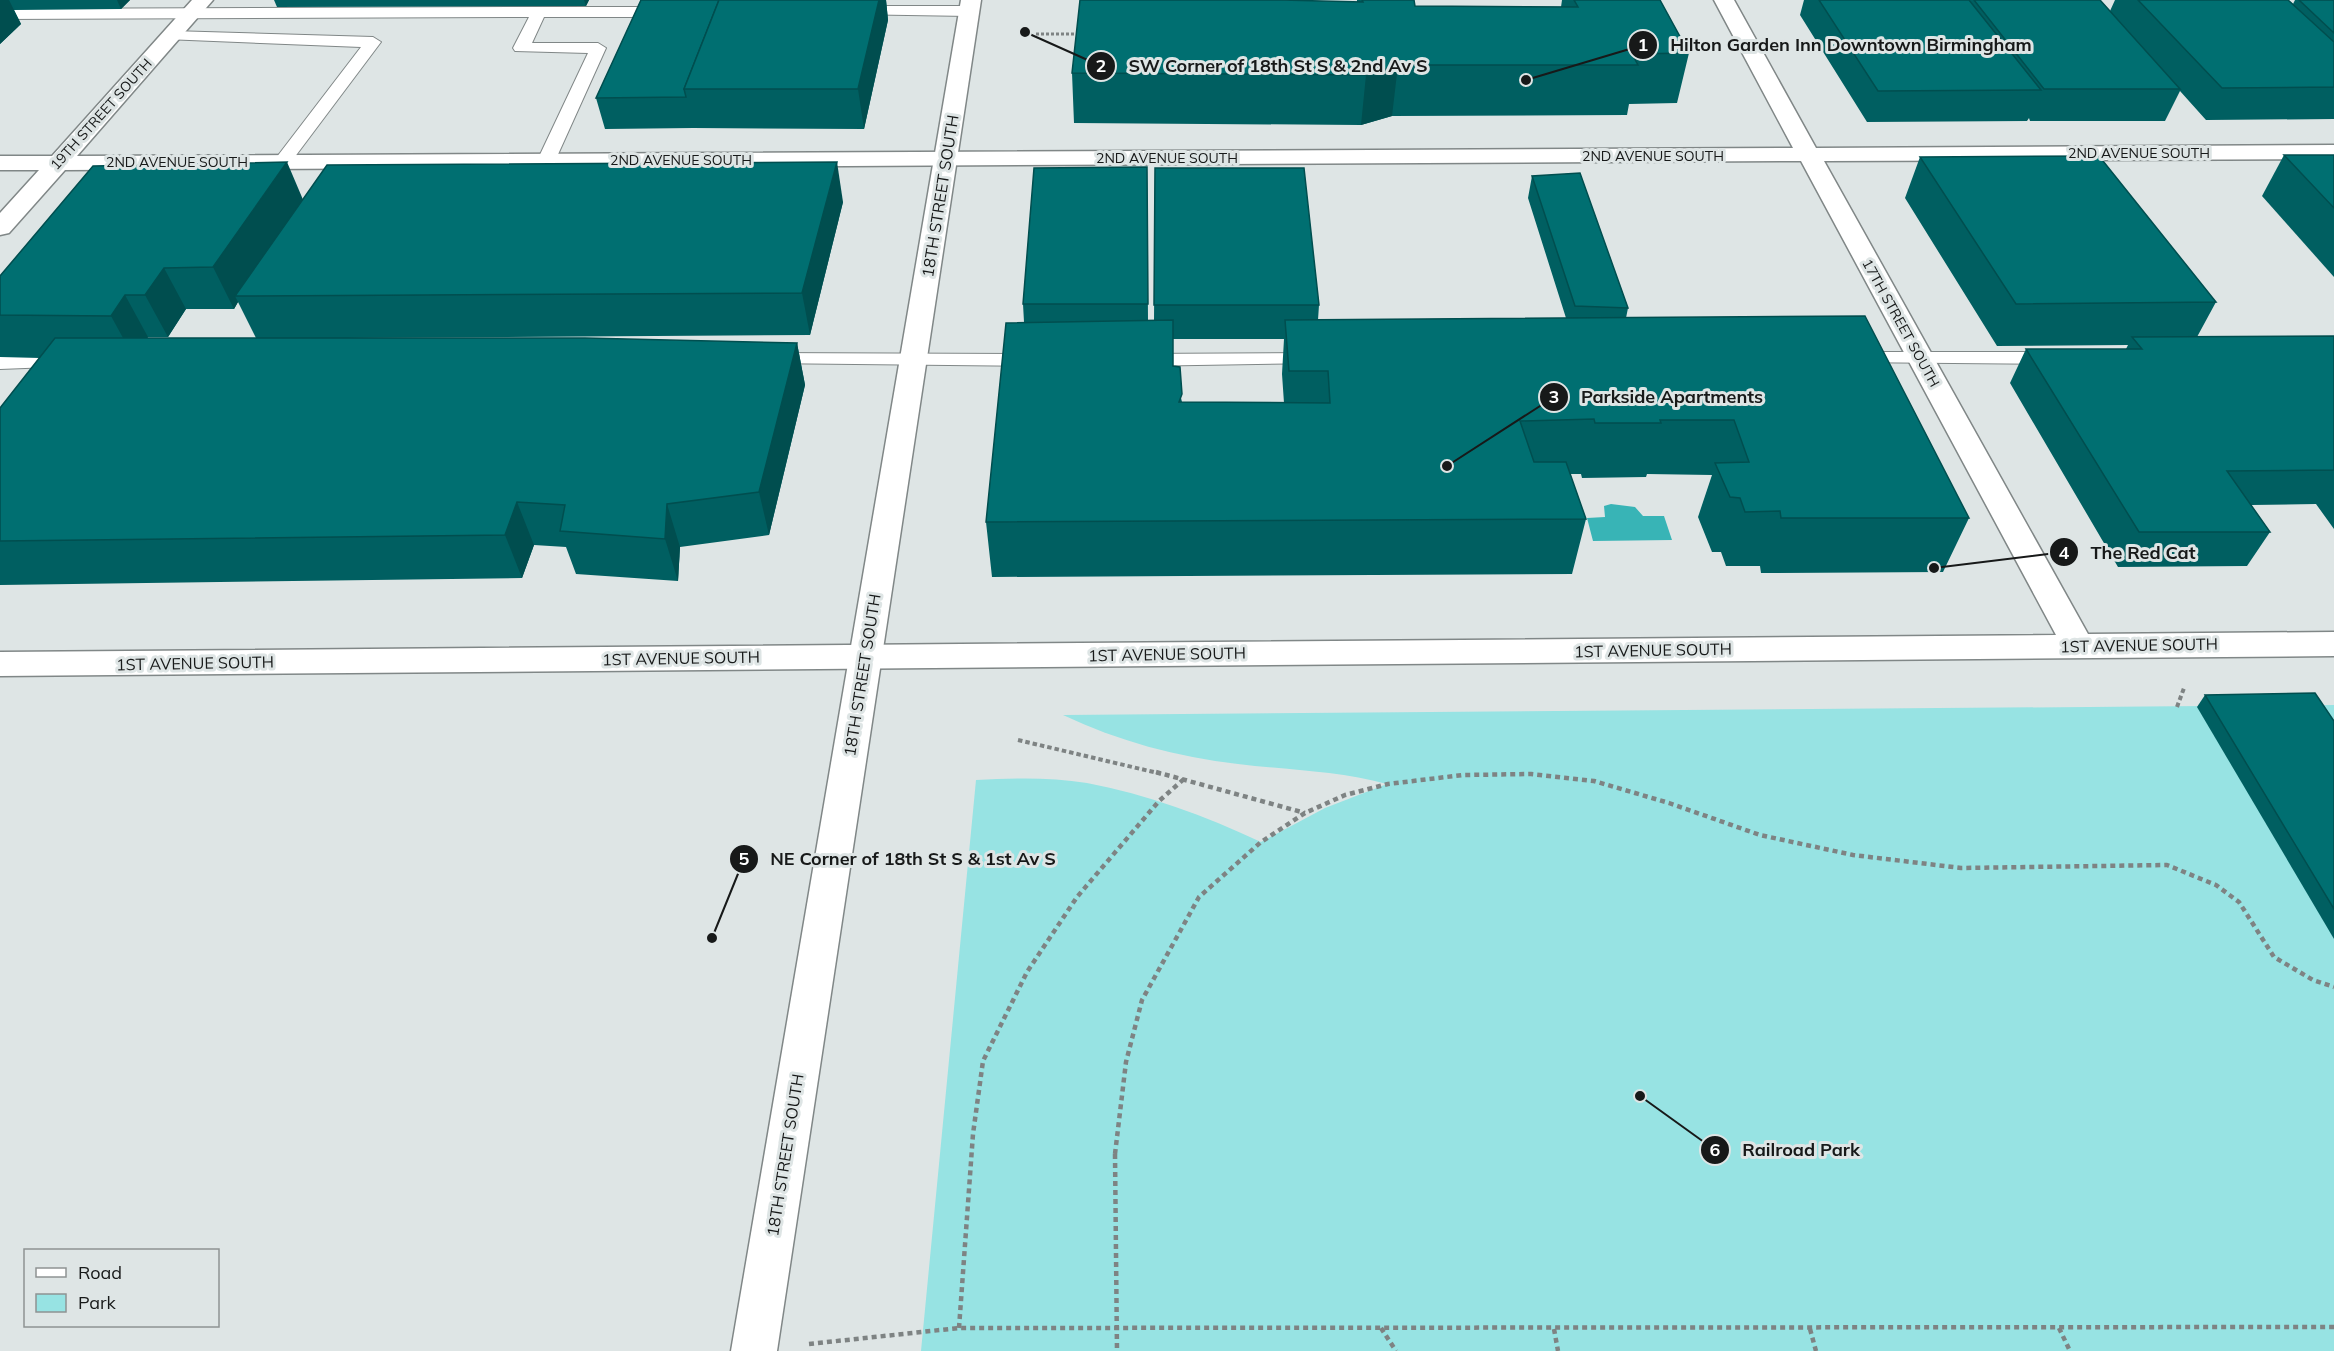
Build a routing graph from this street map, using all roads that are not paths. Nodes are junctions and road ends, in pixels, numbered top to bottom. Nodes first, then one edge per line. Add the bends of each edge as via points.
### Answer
1 (1724, 0) edge
2 (970, 6) edge
3 (197, 7) edge
4 (838, 11) edge
5 (539, 12) junction
6 (683, 12) edge
7 (0, 14) edge
8 (171, 36) junction
9 (2334, 152) edge
10 (1809, 155) junction
11 (946, 159) junction
12 (546, 161) junction
13 (58, 162) junction
14 (282, 162) junction
15 (0, 163) edge
16 (0, 228) edge
17 (914, 358) junction
18 (1831, 358) edge
19 (1920, 358) junction
20 (2073, 358) edge
21 (750, 359) edge
22 (1333, 359) edge
23 (1061, 360) edge
24 (1120, 360) edge
25 (83, 362) edge
26 (0, 363) edge
27 (2334, 644) edge
28 (2078, 646) junction
29 (866, 657) junction
30 (0, 664) edge
31 (754, 1351) edge

1 - 10 street, 17TH STREET SOUTH
2 - 4 lane
2 - 11 street, 18TH STREET SOUTH
3 - 5 lane
3 - 7 lane
3 - 8 street, 19TH STREET SOUTH
5 - 6 lane
5 - 12 lane via 521,48 598,48
8 - 13 street, 19TH STREET SOUTH
8 - 14 lane via 373,42
9 - 10 street, 2ND AVENUE SOUTH
10 - 11 street, 2ND AVENUE SOUTH
10 - 19 street, 17TH STREET SOUTH
11 - 12 street, 2ND AVENUE SOUTH
11 - 17 street, 18TH STREET SOUTH
12 - 14 street, 2ND AVENUE SOUTH
13 - 14 street, 2ND AVENUE SOUTH
13 - 15 street, 2ND AVENUE SOUTH
13 - 16 street, 19TH STREET SOUTH
17 - 21 lane
17 - 23 lane
17 - 29 street, 18TH STREET SOUTH
18 - 19 lane
19 - 20 lane
19 - 28 street, 17TH STREET SOUTH
22 - 24 lane
25 - 26 lane
27 - 28 street, 1ST AVENUE SOUTH
28 - 29 street, 1ST AVENUE SOUTH
29 - 30 street, 1ST AVENUE SOUTH
29 - 31 street, 18TH STREET SOUTH

